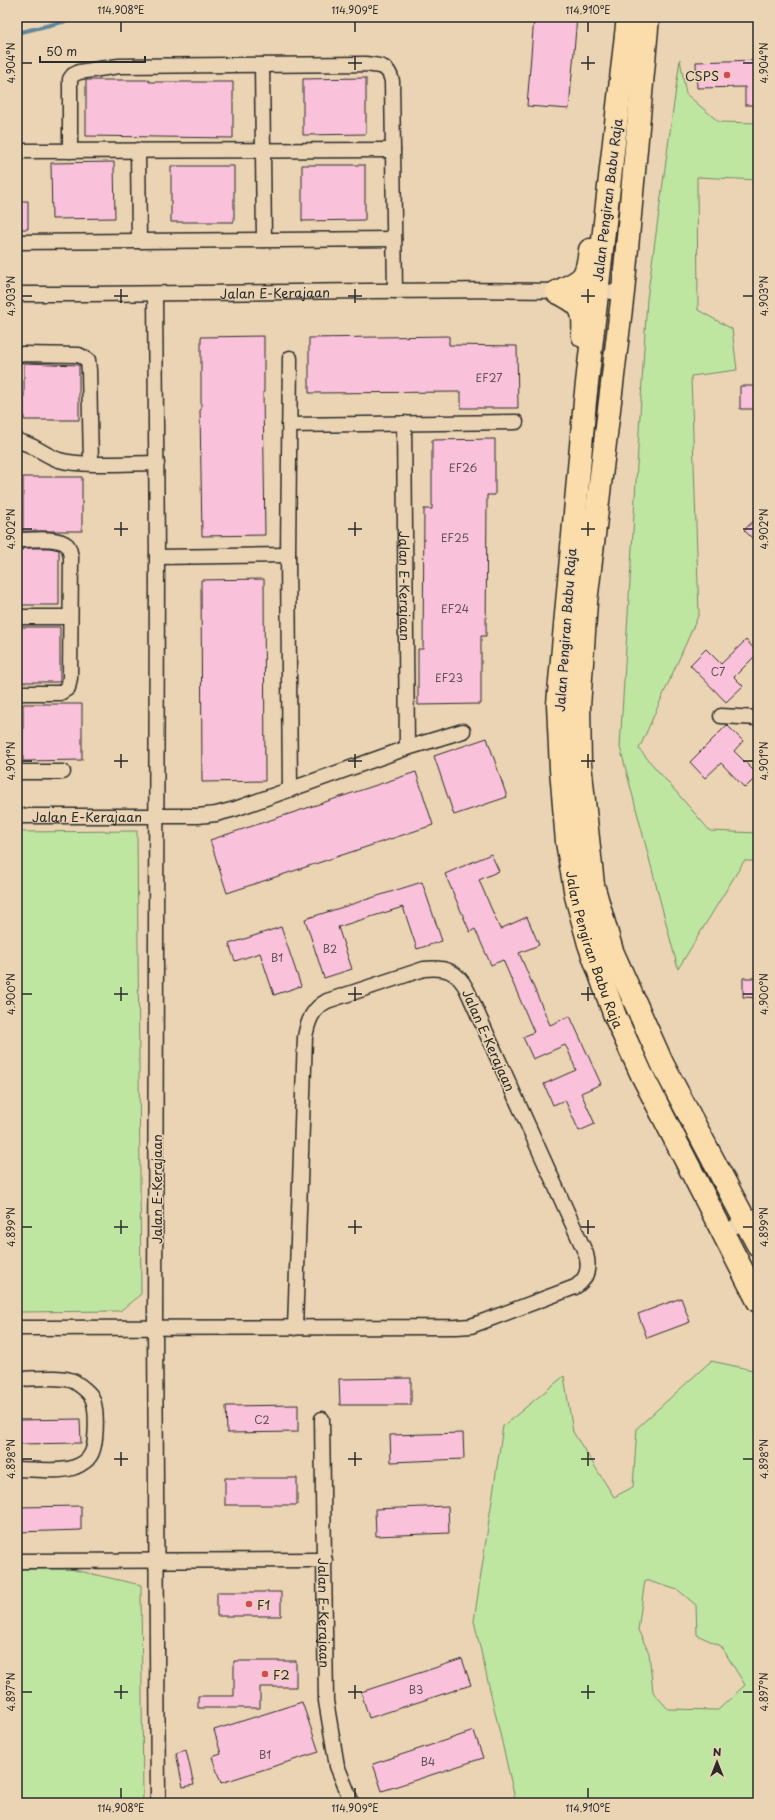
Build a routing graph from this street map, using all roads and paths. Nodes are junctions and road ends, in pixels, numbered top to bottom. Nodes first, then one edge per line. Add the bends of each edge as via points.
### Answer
1 (628, 17) edge
2 (648, 17) edge
3 (262, 64) junction
4 (138, 150) junction
5 (393, 150) junction
6 (17, 151) edge
7 (70, 151) junction
8 (262, 151) junction
9 (611, 166) junction
10 (394, 239) junction
11 (264, 240) junction
12 (139, 241) junction
13 (17, 242) edge
14 (395, 291) junction
15 (557, 292) junction
16 (597, 292) junction
17 (623, 292) junction
18 (17, 294) edge
19 (154, 294) junction
20 (17, 356) edge
21 (290, 358) dead end
22 (516, 422) dead end
23 (404, 423) junction
24 (289, 425) junction
25 (583, 429) junction
26 (17, 441) edge
27 (91, 463) junction
28 (157, 463) junction
29 (17, 540) edge
30 (288, 555) junction
31 (157, 556) junction
32 (17, 617) edge
33 (70, 617) junction
34 (17, 693) edge
35 (721, 716) dead end
36 (758, 718) edge
37 (463, 732) dead end
38 (407, 748) junction
39 (17, 772) edge
40 (63, 772) dead end
41 (290, 789) junction
42 (17, 816) edge
43 (156, 816) junction
44 (751, 1218) edge
45 (722, 1233) junction
46 (758, 1245) edge
47 (758, 1301) edge
48 (17, 1328) edge
49 (155, 1328) junction
50 (295, 1328) junction
51 (17, 1379) edge
52 (322, 1419) dead end
53 (17, 1469) edge
54 (325, 1560) junction
55 (17, 1561) edge
56 (157, 1561) junction
57 (158, 1803) edge
58 (352, 1803) edge

1 - 9 main road, Jalan Pengiran Babu Raja
2 - 17 main road, Jalan Pengiran Babu Raja
3 - 5 street via 364,64 386,68 392,81
3 - 7 street via 140,65 79,72 70,79
3 - 8 street
4 - 7 street
4 - 8 street
4 - 12 street
5 - 8 street
5 - 10 street
6 - 7 street
8 - 11 street
9 - 15 main road via 596,203 584,277
9 - 16 main road, Jalan Pengiran Babu Raja
10 - 11 street
10 - 14 street
11 - 12 street
12 - 13 street
14 - 15 street, Jalan E-Kerajaan
14 - 19 street, Jalan E-Kerajaan
15 - 16 street, Jalan E-Kerajaan
15 - 25 main road via 575,301 584,315 579,390
16 - 17 street, Jalan E-Kerajaan
16 - 25 main road, Jalan Pengiran Babu Raja
17 - 44 main road, Jalan Pengiran Babu Raja via 586,602 579,707 580,764 593,885 612,951 663,1065
18 - 19 street, Jalan E-Kerajaan
19 - 28 street, Jalan E-Kerajaan
20 - 27 street via 79,355 88,360
21 - 24 street
22 - 23 street
23 - 24 street
23 - 38 street, Jalan E-Kerajaan
24 - 30 street
25 - 45 main road, Jalan Pengiran Babu Raja via 558,704 561,769 576,896 602,984 642,1075
26 - 27 street via 58,460
27 - 28 street
28 - 31 street, Jalan E-Kerajaan
29 - 33 street via 54,540 68,545 71,557
30 - 31 street
30 - 41 street
31 - 43 street, Jalan E-Kerajaan
32 - 33 street
33 - 34 street via 68,688 60,693
35 - 36 street
37 - 38 street, Jalan E-Kerajaan
38 - 41 street, Jalan E-Kerajaan
39 - 40 street
41 - 43 street, Jalan E-Kerajaan via 216,814
42 - 43 street, Jalan E-Kerajaan
43 - 49 street, Jalan E-Kerajaan
44 - 45 street
44 - 46 main road, Jalan Pengiran Babu Raja
45 - 47 main road, Jalan Pengiran Babu Raja
48 - 49 street
49 - 50 street
49 - 56 street, Jalan E-Kerajaan
50 - 50 street, Jalan E-Kerajaan via 471,1326 574,1287 583,1281 586,1274 586,1254 463,981 446,970 424,970 327,1001 314,1011 307,1026
51 - 53 street via 74,1381 92,1397 96,1427 94,1448 90,1457 75,1467
52 - 54 street, Jalan E-Kerajaan
54 - 56 street
54 - 58 street, Jalan E-Kerajaan via 326,1701 337,1766
55 - 56 street
56 - 57 street, Jalan E-Kerajaan

